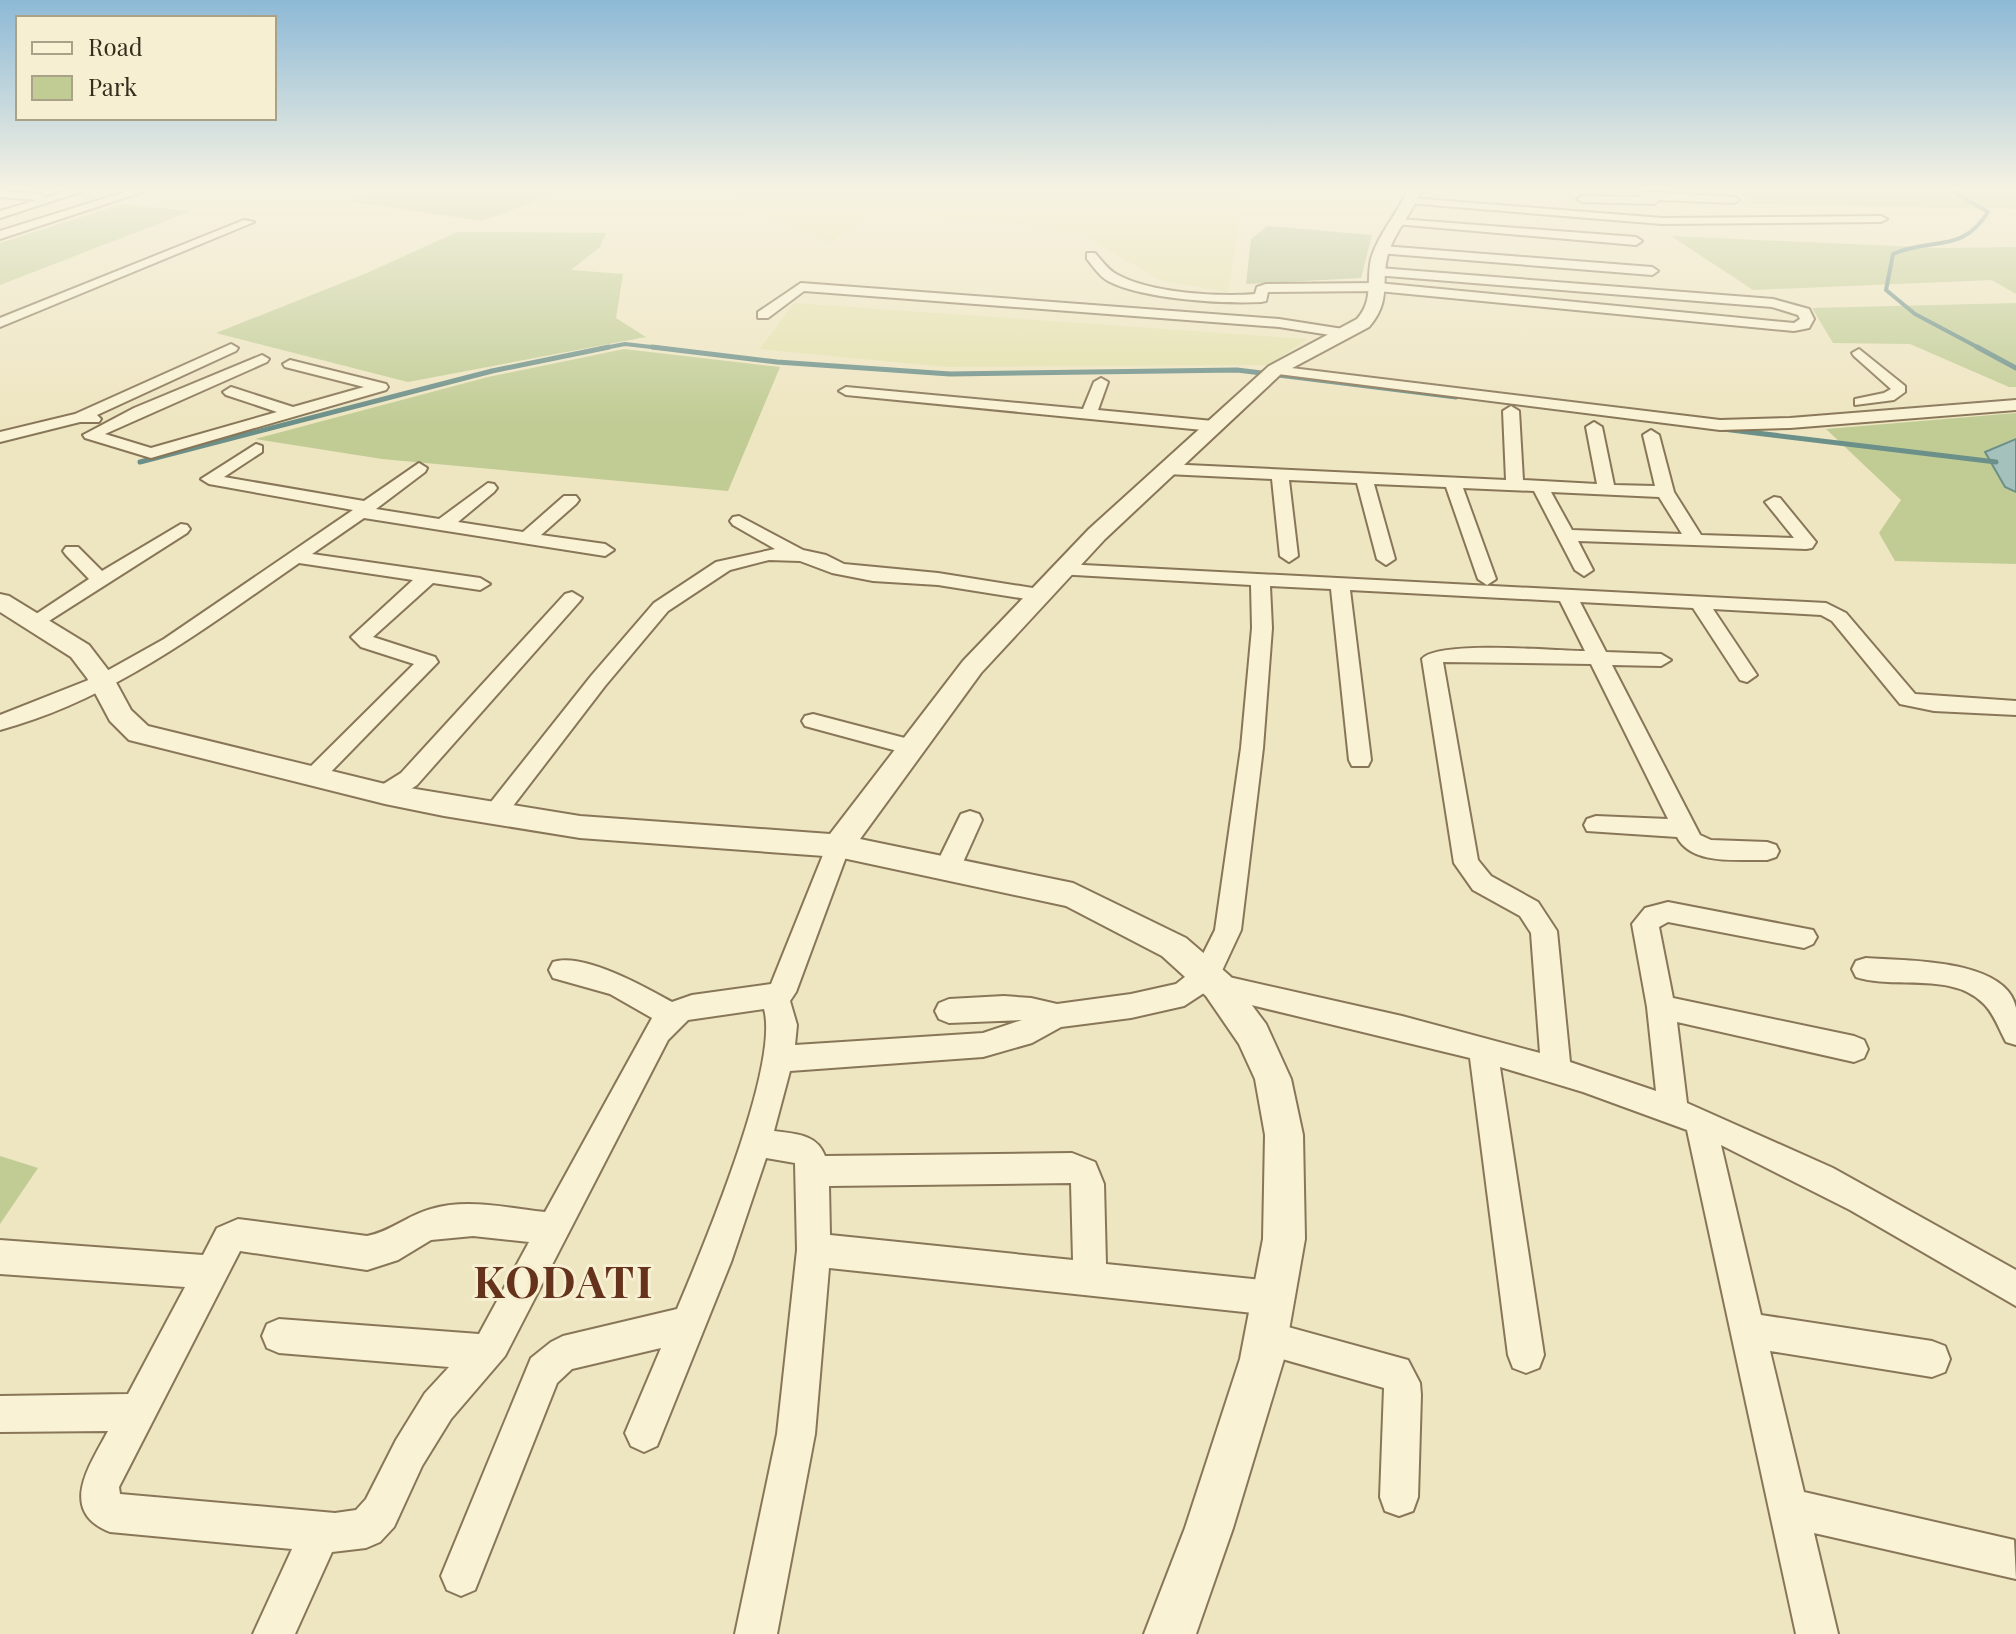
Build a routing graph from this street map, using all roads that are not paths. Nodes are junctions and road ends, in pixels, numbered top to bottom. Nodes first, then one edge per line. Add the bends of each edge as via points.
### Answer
1 (137, 267) edge
2 (1101, 267) edge
3 (1380, 270) junction
4 (1652, 271) dead end
5 (47, 304) junction
6 (0, 308) edge
7 (763, 315) dead end
8 (0, 323) edge
9 (1343, 333) junction
10 (231, 348) dead end
11 (1859, 353) dead end
12 (262, 359) dead end
13 (290, 364) dead end
14 (1275, 370) junction
15 (1101, 382) dead end
16 (846, 391) dead end
17 (231, 392) dead end
18 (2016, 405) edge
19 (1511, 411) dead end
20 (292, 412) junction
21 (1089, 414) junction
22 (80, 417) junction
23 (111, 423) junction
24 (1720, 425) junction
25 (1213, 426) junction
26 (1594, 427) dead end
27 (1651, 435) dead end
28 (0, 437) edge
29 (256, 449) dead end
30 (419, 468) dead end
31 (1166, 469) junction
32 (1280, 476) junction
33 (1364, 479) junction
34 (1453, 483) junction
35 (1515, 486) junction
36 (1540, 487) junction
37 (488, 488) dead end
38 (1606, 489) junction
39 (1665, 492) junction
40 (570, 500) dead end
41 (1774, 502) dead end
42 (364, 510) junction
43 (739, 521) dead end
44 (444, 524) junction
45 (181, 529) dead end
46 (1566, 535) junction
47 (527, 538) junction
48 (1695, 540) junction
49 (605, 550) dead end
50 (72, 551) dead end
51 (800, 555) junction
52 (1289, 556) dead end
53 (294, 557) junction
54 (1386, 559) dead end
55 (1064, 570) junction
56 (1584, 570) dead end
57 (428, 577) junction
58 (1487, 579) dead end
59 (100, 580) junction
60 (1260, 581) junction
61 (480, 584) dead end
62 (1340, 586) junction
63 (1039, 595) junction
64 (572, 598) dead end
65 (1568, 598) junction
66 (0, 601) edge
67 (1701, 605) junction
68 (34, 622) junction
69 (1599, 658) junction
70 (1661, 660) dead end
71 (1747, 675) dead end
72 (103, 682) junction
73 (2016, 708) edge
74 (813, 721) dead end
75 (0, 723) edge
76 (912, 747) junction
77 (1360, 760) dead end
78 (313, 776) junction
79 (385, 794) junction
80 (495, 813) junction
81 (970, 820) dead end
82 (1596, 825) dead end
83 (1685, 829) junction
84 (838, 846) junction
85 (1767, 851) dead end
86 (947, 869) junction
87 (1804, 937) dead end
88 (1866, 969) dead end
89 (563, 970) dead end
90 (1212, 981) junction
91 (774, 995) junction
92 (1661, 1007) junction
93 (949, 1011) dead end
94 (671, 1015) junction
95 (1057, 1016) junction
96 (2016, 1033) edge
97 (1483, 1049) junction
98 (1854, 1049) dead end
99 (779, 1059) junction
100 (1556, 1070) junction
101 (1686, 1117) junction
102 (756, 1142) junction
103 (813, 1171) junction
104 (553, 1229) junction
105 (814, 1250) junction
106 (0, 1257) edge
107 (210, 1272) junction
108 (1090, 1280) junction
109 (2016, 1289) edge
110 (1273, 1298) junction
111 (689, 1324) junction
112 (1748, 1330) junction
113 (279, 1336) dead end
114 (1266, 1339) junction
115 (486, 1352) junction
116 (1526, 1355) dead end
117 (1932, 1359) dead end
118 (138, 1412) junction
119 (0, 1414) edge
120 (644, 1433) dead end
121 (1399, 1497) dead end
122 (1788, 1508) junction
123 (321, 1531) junction
124 (2014, 1560) dead end
125 (461, 1576) dead end
126 (274, 1634) edge
127 (756, 1634) edge
128 (1170, 1634) edge
129 (1817, 1634) edge

1 - 5 street
2 - 3 street via 1131,285 1234,299 1261,298 1266,288
3 - 3 street via 1773,303 1804,312 1807,319 1794,327
3 - 4 street
3 - 9 street via 1380,296 1372,314
5 - 6 street
5 - 8 street
7 - 9 street via 801,287 1279,323
9 - 14 street
10 - 22 street
11 - 24 street via 1900,389 1881,399 1767,413
12 - 23 street
13 - 20 street via 381,387
14 - 24 street
14 - 25 street
15 - 21 street
16 - 21 street via 1015,401
17 - 20 street
18 - 24 street
19 - 35 street
20 - 23 street via 151,453 91,435
21 - 25 street
22 - 23 street
22 - 28 street
25 - 31 street
26 - 38 street
27 - 39 street
29 - 42 street via 209,479
30 - 42 street
31 - 32 street
31 - 55 street
32 - 33 street
32 - 52 street
33 - 34 street
33 - 54 street
34 - 35 street
34 - 58 street
35 - 36 street
36 - 38 street
36 - 46 street
37 - 44 street
38 - 39 street
39 - 48 street
40 - 47 street
41 - 48 street via 1806,544
42 - 44 street
42 - 53 street
43 - 51 street
44 - 47 street
45 - 59 street
46 - 48 street
46 - 56 street
47 - 49 street
50 - 59 street
51 - 63 street via 861,573
51 - 80 street via 769,554 732,563 661,607
53 - 57 street
53 - 72 street via 171,643
55 - 60 street
55 - 63 street
57 - 61 street
57 - 78 street via 361,637 428,662
59 - 68 street
60 - 62 street
60 - 90 street via 1262,628 1252,748 1228,930
62 - 65 street
62 - 77 street
63 - 76 street via 972,667
64 - 79 street via 409,779
65 - 67 street
65 - 69 street
66 - 68 street
67 - 71 street
67 - 73 street via 1826,609 1839,617 1908,699
68 - 72 street via 80,651
69 - 70 street
69 - 83 street
69 - 100 street via 1448,654 1432,659 1466,863 1482,883 1529,909 1544,931
72 - 75 street
72 - 78 street via 120,715 139,733
74 - 76 street
76 - 84 street
78 - 79 street
79 - 80 street
80 - 84 street via 580,827
81 - 86 street
82 - 83 street
83 - 85 street via 1691,841 1708,849
84 - 86 street
84 - 91 street via 782,992
86 - 90 street via 1073,895 1174,947
87 - 92 street via 1668,912 1654,915 1645,924
88 - 96 street via 1981,985 1995,997
89 - 94 street via 618,985
90 - 95 street via 1184,994 1131,1006
90 - 97 street
90 - 110 street via 1253,1035 1273,1079 1284,1135 1284,1239
91 - 94 street
91 - 99 street via 783,1025
92 - 98 street
92 - 101 street
93 - 95 street via 1019,1008
94 - 104 street
95 - 99 street via 983,1045
97 - 100 street
97 - 116 street
99 - 102 street
100 - 101 street
101 - 109 street via 1797,1165
101 - 112 street
102 - 103 street via 801,1149 809,1154
102 - 111 street
103 - 105 street
103 - 108 street via 1072,1168 1084,1173 1088,1184
104 - 107 street via 452,1220 429,1225 388,1250 367,1253 238,1235 222,1248
104 - 115 street
105 - 108 street
105 - 127 street via 796,1434
106 - 107 street
107 - 118 street
108 - 110 street
110 - 114 street
111 - 120 street
111 - 125 street via 563,1354 544,1371
112 - 117 street
112 - 122 street
113 - 115 street
114 - 121 street via 1395,1373 1403,1395
114 - 128 street via 1209,1528
115 - 123 street via 438,1406 380,1513 366,1528
118 - 119 street
118 - 123 street via 100,1485 101,1503 110,1513
122 - 124 street
122 - 129 street
123 - 126 street

